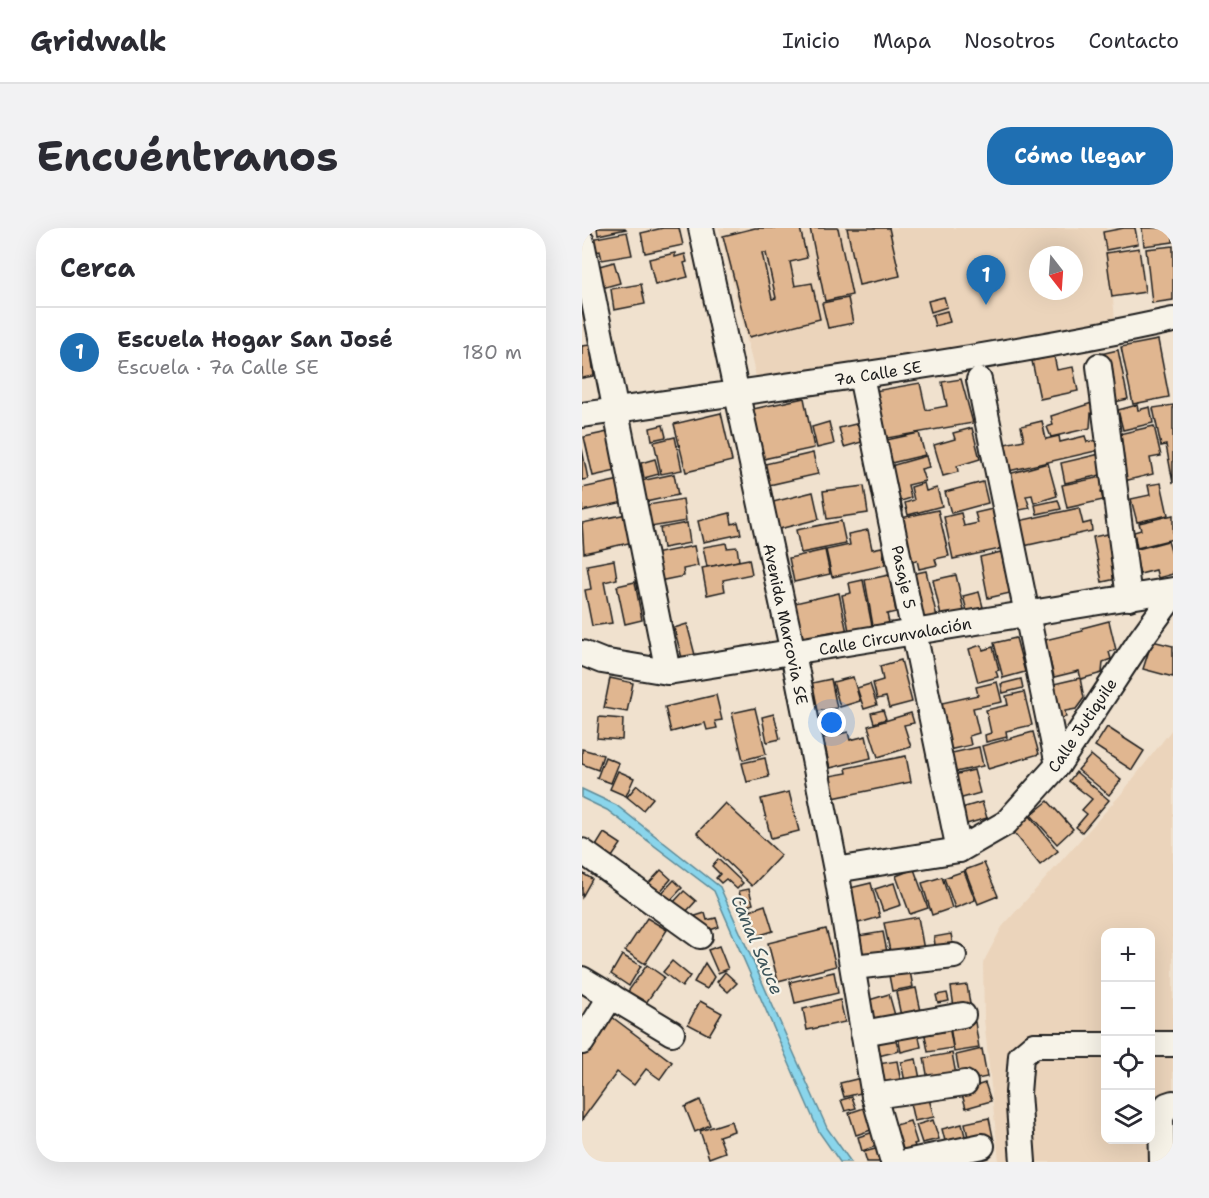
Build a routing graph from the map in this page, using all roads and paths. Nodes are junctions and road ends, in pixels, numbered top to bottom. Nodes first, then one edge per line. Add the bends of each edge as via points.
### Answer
1 (701, 228) edge
2 (582, 242) edge
3 (1173, 320) edge
4 (1099, 366) dead end
5 (861, 376) junction
6 (979, 380) dead end
7 (737, 392) junction
8 (616, 410) junction
9 (582, 415) edge
10 (1173, 590) edge
11 (1173, 595) edge
12 (1129, 598) junction
13 (1029, 613) junction
14 (915, 632) junction
15 (582, 653) edge
16 (793, 653) junction
17 (668, 672) junction
18 (1058, 765) junction
19 (958, 850) junction
20 (582, 851) edge
21 (836, 870) junction
22 (700, 936) dead end
23 (954, 956) dead end
24 (853, 967) junction
25 (582, 979) edge
26 (610, 996) junction
27 (963, 1015) dead end
28 (672, 1033) dead end
29 (863, 1033) junction
30 (582, 1042) edge
31 (1155, 1044) edge
32 (1173, 1044) edge
33 (1101, 1045) edge
34 (964, 1083) dead end
35 (874, 1096) junction
36 (1173, 1103) edge
37 (982, 1146) dead end
38 (894, 1162) edge
39 (906, 1162) edge
40 (1023, 1162) edge
41 (1162, 1162) edge

1 - 7 street, Avenida Marcovia SE
2 - 8 street
3 - 5 street, 7a Calle SE
4 - 12 street
5 - 7 street, 7a Calle SE
5 - 14 street, Pasaje 5
6 - 13 street
7 - 8 street, 7a Calle SE
7 - 16 street, Avenida Marcovia SE
8 - 9 street, 7a Calle SE
8 - 17 street
10 - 12 street, Calle Circunvalación
11 - 18 street, Calle Jutiquile
12 - 13 street, Calle Circunvalación
13 - 14 street, Calle Circunvalación
13 - 18 street
14 - 16 street, Calle Circunvalación
14 - 19 street, Pasaje 5
15 - 17 street, Calle Circunvalación via 602,661
16 - 17 street, Calle Circunvalación
16 - 21 street, Avenida Marcovia SE
18 - 19 street, Calle Jutiquile via 1006,823
19 - 21 street, Calle Jutiquile
20 - 22 street
21 - 24 street, Avenida Marcovia SE
23 - 24 street
24 - 29 street, Avenida Marcovia SE
25 - 26 street
26 - 28 street
26 - 30 street
27 - 29 street
29 - 35 street, Avenida Marcovia SE
31 - 32 street
33 - 40 street via 1034,1045 1021,1056 1018,1093
34 - 35 street
35 - 38 street, Avenida Marcovia SE
36 - 41 street via 1167,1105 1161,1118
37 - 39 street

